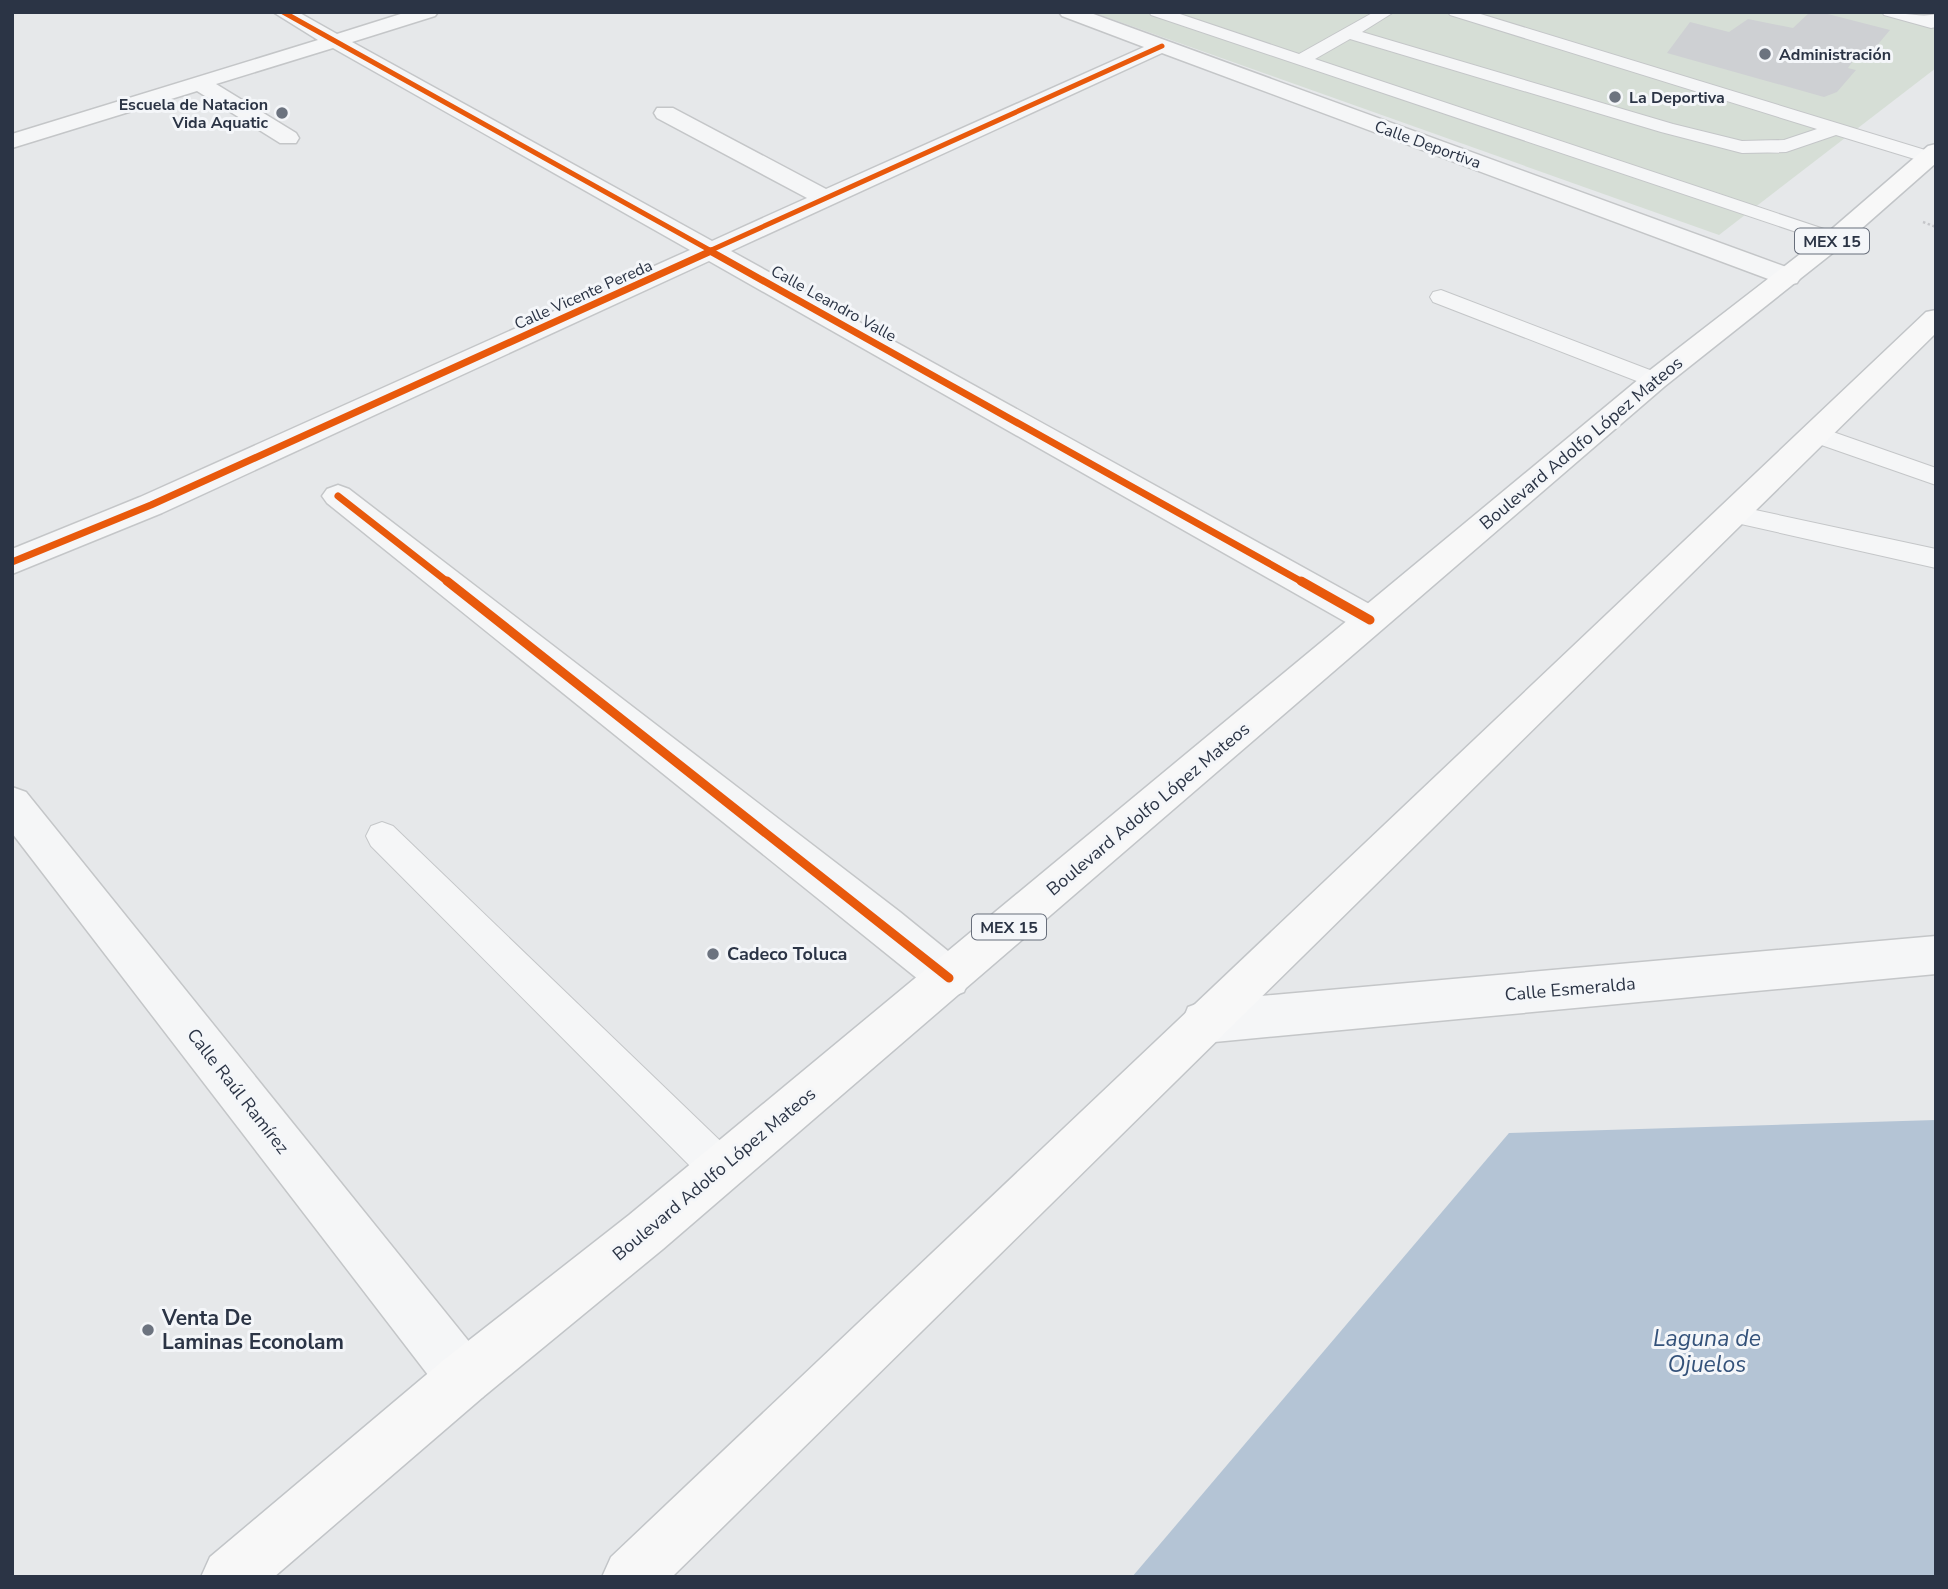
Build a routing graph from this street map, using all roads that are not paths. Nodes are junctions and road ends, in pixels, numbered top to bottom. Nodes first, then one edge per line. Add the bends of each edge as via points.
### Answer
1 (283, 12) edge
2 (428, 12) edge
3 (1069, 12) edge
4 (1157, 12) edge
5 (1386, 12) edge
6 (1455, 12) edge
7 (1504, 12) edge
8 (1890, 12) edge
9 (1936, 19) edge
10 (1484, 21) junction
11 (1348, 33) junction
12 (336, 41) junction
13 (1162, 46) junction
14 (1301, 60) junction
15 (200, 83) junction
16 (665, 113) dead end
17 (1835, 129) junction
18 (288, 138) dead end
19 (12, 141) edge
20 (1932, 154) edge
21 (827, 199) junction
22 (1835, 239) junction
23 (713, 251) junction
24 (1788, 277) junction
25 (1441, 297) dead end
26 (1936, 318) edge
27 (1655, 380) junction
28 (1816, 434) junction
29 (1936, 478) edge
30 (338, 496) dead end
31 (1732, 514) junction
32 (1936, 559) edge
33 (12, 562) edge
34 (1370, 620) junction
35 (12, 803) edge
36 (382, 836) dead end
37 (1936, 956) edge
38 (949, 978) junction
39 (1204, 1022) junction
40 (721, 1169) junction
41 (464, 1378) junction
42 (230, 1577) edge
43 (631, 1577) edge

1 - 12 street, Calle Leandro Valle
2 - 12 street
3 - 13 street, Calle Deportiva
4 - 14 lane
5 - 11 lane
6 - 10 lane
7 - 10 lane
8 - 9 lane via 1931,23
10 - 17 lane
11 - 14 lane
11 - 17 lane via 1741,147 1786,146
12 - 15 street
12 - 23 street, Calle Leandro Valle
13 - 21 street, Calle Vicente Pereda
13 - 24 street, Calle Deportiva
14 - 22 lane
15 - 18 street
15 - 19 street
16 - 21 street
17 - 20 lane
20 - 22 main road, Boulevard Adolfo López Mateos / MEX 15
21 - 23 street, Calle Vicente Pereda
22 - 24 main road, Boulevard Adolfo López Mateos / MEX 15
23 - 33 street, Calle Vicente Pereda via 151,505
23 - 34 street, Calle Leandro Valle
24 - 27 main road, Boulevard Adolfo López Mateos / MEX 15
25 - 27 lane
26 - 28 main road
27 - 34 main road, Boulevard Adolfo López Mateos / MEX 15
28 - 29 lane
28 - 31 main road
30 - 38 street
31 - 32 lane
31 - 39 main road
34 - 38 main road, Boulevard Adolfo López Mateos / MEX 15
35 - 41 street, Calle Raúl Ramírez
36 - 40 lane
37 - 39 street, Calle Esmeralda
38 - 40 main road, Boulevard Adolfo López Mateos / MEX 15
39 - 43 main road
40 - 41 main road, Boulevard Adolfo López Mateos / MEX 15
41 - 42 main road, Boulevard Adolfo López Mateos / MEX 15

